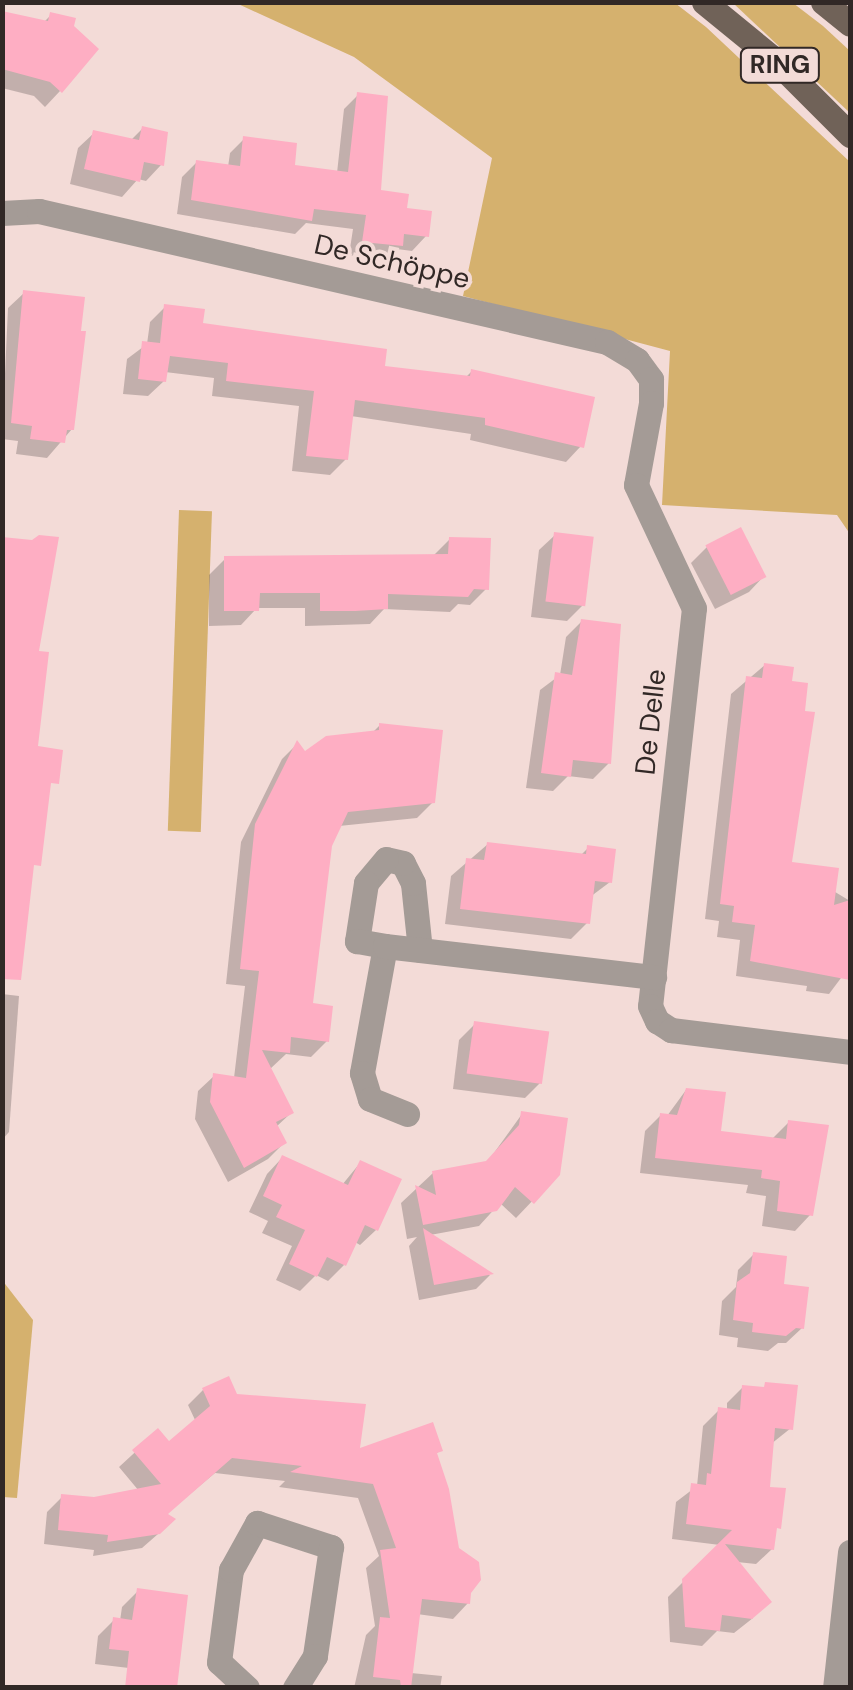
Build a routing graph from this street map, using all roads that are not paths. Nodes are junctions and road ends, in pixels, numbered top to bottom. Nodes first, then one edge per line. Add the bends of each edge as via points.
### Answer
1 (704, 2) edge
2 (824, 2) edge
3 (850, 24) edge
4 (850, 135) edge
5 (2, 213) edge
6 (636, 485) joint
7 (386, 946) junction
8 (420, 950) junction
9 (654, 978) junction
10 (850, 1052) edge
11 (406, 1114) dead end
12 (850, 1552) edge
13 (247, 1688) edge
14 (295, 1688) edge
15 (836, 1688) edge

1 - 4 main road, RING
2 - 3 main road, RING
5 - 6 street, De Schöppe via 39,212 607,342 637,360 650,379
6 - 9 street, De Delle via 694,608
7 - 8 street
7 - 8 street via 357,941 356,935 366,884 386,859 404,863 413,884
7 - 11 street via 362,1073 370,1099
8 - 9 street
9 - 10 street, De Delle via 650,1006 656,1021 671,1030
12 - 15 street
13 - 14 street via 219,1662 231,1570 257,1522 331,1547 315,1656

